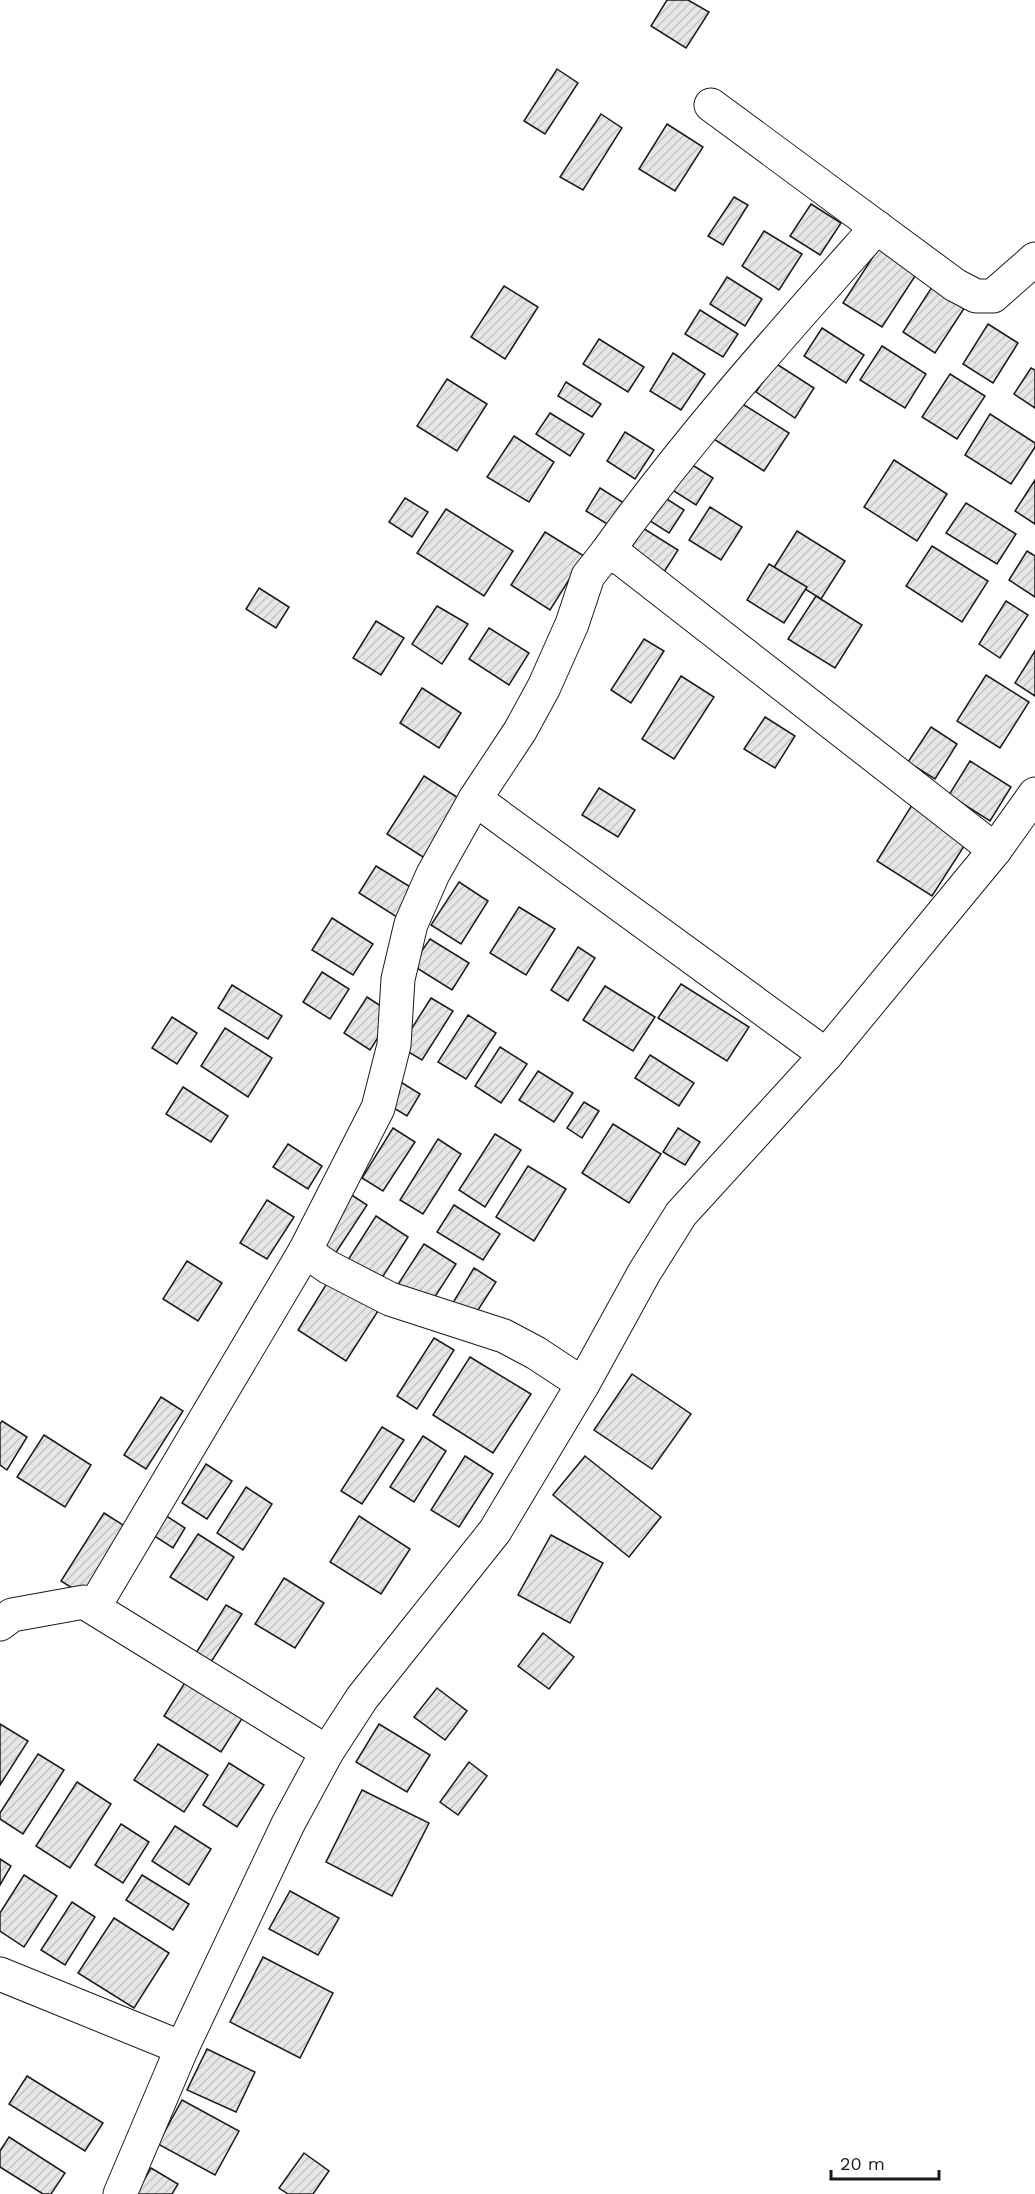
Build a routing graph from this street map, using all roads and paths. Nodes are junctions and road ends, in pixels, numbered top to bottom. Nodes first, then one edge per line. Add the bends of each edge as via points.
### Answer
1 (711, 105) dead end
2 (876, 227) junction
3 (1035, 259) edge
4 (607, 552) junction
5 (1035, 794) edge
6 (475, 799) junction
7 (995, 850) junction
8 (826, 1054) junction
9 (305, 1251) junction
10 (583, 1384) junction
11 (94, 1607) junction
12 (0, 1624) edge
13 (327, 1752) junction
14 (0, 1974) edge
15 (182, 2048) junction
16 (120, 2194) edge

1 - 2 street
2 - 3 street via 976,296 993,296
2 - 4 street via 740,381
4 - 6 street via 588,576 544,687
4 - 7 street
5 - 7 street
6 - 8 street
6 - 9 street via 433,874 411,924 398,980 394,1045 378,1108
7 - 8 street
8 - 10 street via 681,1214
9 - 10 street via 390,1299 504,1336
9 - 11 street
10 - 13 street via 495,1531 362,1698
11 - 12 street via 75,1603 12,1615
11 - 13 street
13 - 15 street via 288,1824
14 - 15 street
15 - 16 street

